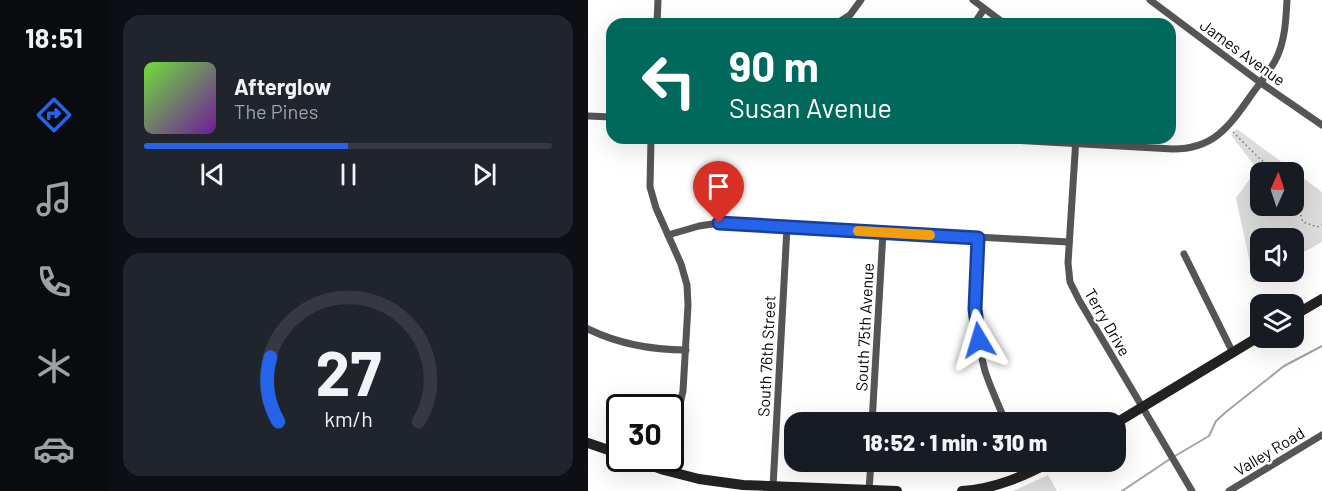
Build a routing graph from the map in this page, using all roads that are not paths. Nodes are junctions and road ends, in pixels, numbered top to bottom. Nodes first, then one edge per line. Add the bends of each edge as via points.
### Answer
1 (658, 0) edge
2 (861, 0) edge
3 (973, 0) edge
4 (1150, 0) edge
5 (1164, 0) edge
6 (1287, 0) edge
7 (1159, 7) junction
8 (984, 9) junction
9 (657, 18) edge
10 (845, 18) edge
11 (978, 18) edge
12 (997, 18) edge
13 (1174, 18) edge
14 (1176, 20) edge
15 (1261, 83) junction
16 (588, 116) edge
17 (606, 117) edge
18 (1322, 125) edge
19 (651, 144) edge
20 (1076, 144) edge
21 (1119, 144) edge
22 (786, 226) junction
23 (883, 232) junction
24 (668, 235) junction
25 (978, 238) junction
26 (1069, 242) junction
27 (1184, 255) dead end
28 (1322, 299) edge
29 (1304, 310) edge
30 (588, 329) edge
31 (1250, 342) edge
32 (686, 350) junction
33 (1233, 353) junction
34 (682, 394) edge
35 (1142, 407) junction
36 (873, 412) edge
37 (1002, 412) edge
38 (1126, 417) edge
39 (1322, 435) edge
40 (588, 443) edge
41 (606, 449) edge
42 (684, 472) edge
43 (870, 472) edge
44 (1023, 472) edge
45 (773, 487) junction
46 (869, 490) edge
47 (897, 491) edge
48 (962, 491) edge
49 (1192, 491) edge
50 (1229, 491) edge

1 - 9 street
2 - 10 street
3 - 8 street
4 - 7 street, James Avenue
5 - 7 street
6 - 15 street via 1282,42
7 - 13 street, James Avenue
8 - 11 street
8 - 12 street
14 - 15 street, James Avenue
15 - 18 street, James Avenue
15 - 21 street via 1224,131 1210,141 1173,149
16 - 17 street
19 - 24 street via 650,186
20 - 26 street, Terry Drive
22 - 23 street
22 - 24 street via 719,223
22 - 45 street, South 76th Street
23 - 25 street
23 - 36 street, South 75th Avenue
24 - 32 street via 687,285
25 - 26 street
25 - 37 street via 975,299 979,340 985,371
26 - 35 street, Terry Drive via 1070,282
27 - 33 street
28 - 29 street
30 - 32 street via 632,345
31 - 33 street
32 - 34 street
33 - 35 street
35 - 38 street
35 - 49 street, Terry Drive
39 - 50 street, Valley Road
40 - 41 street
42 - 45 street via 742,486
43 - 46 street
44 - 48 street via 1011,481
45 - 46 street
46 - 47 street

